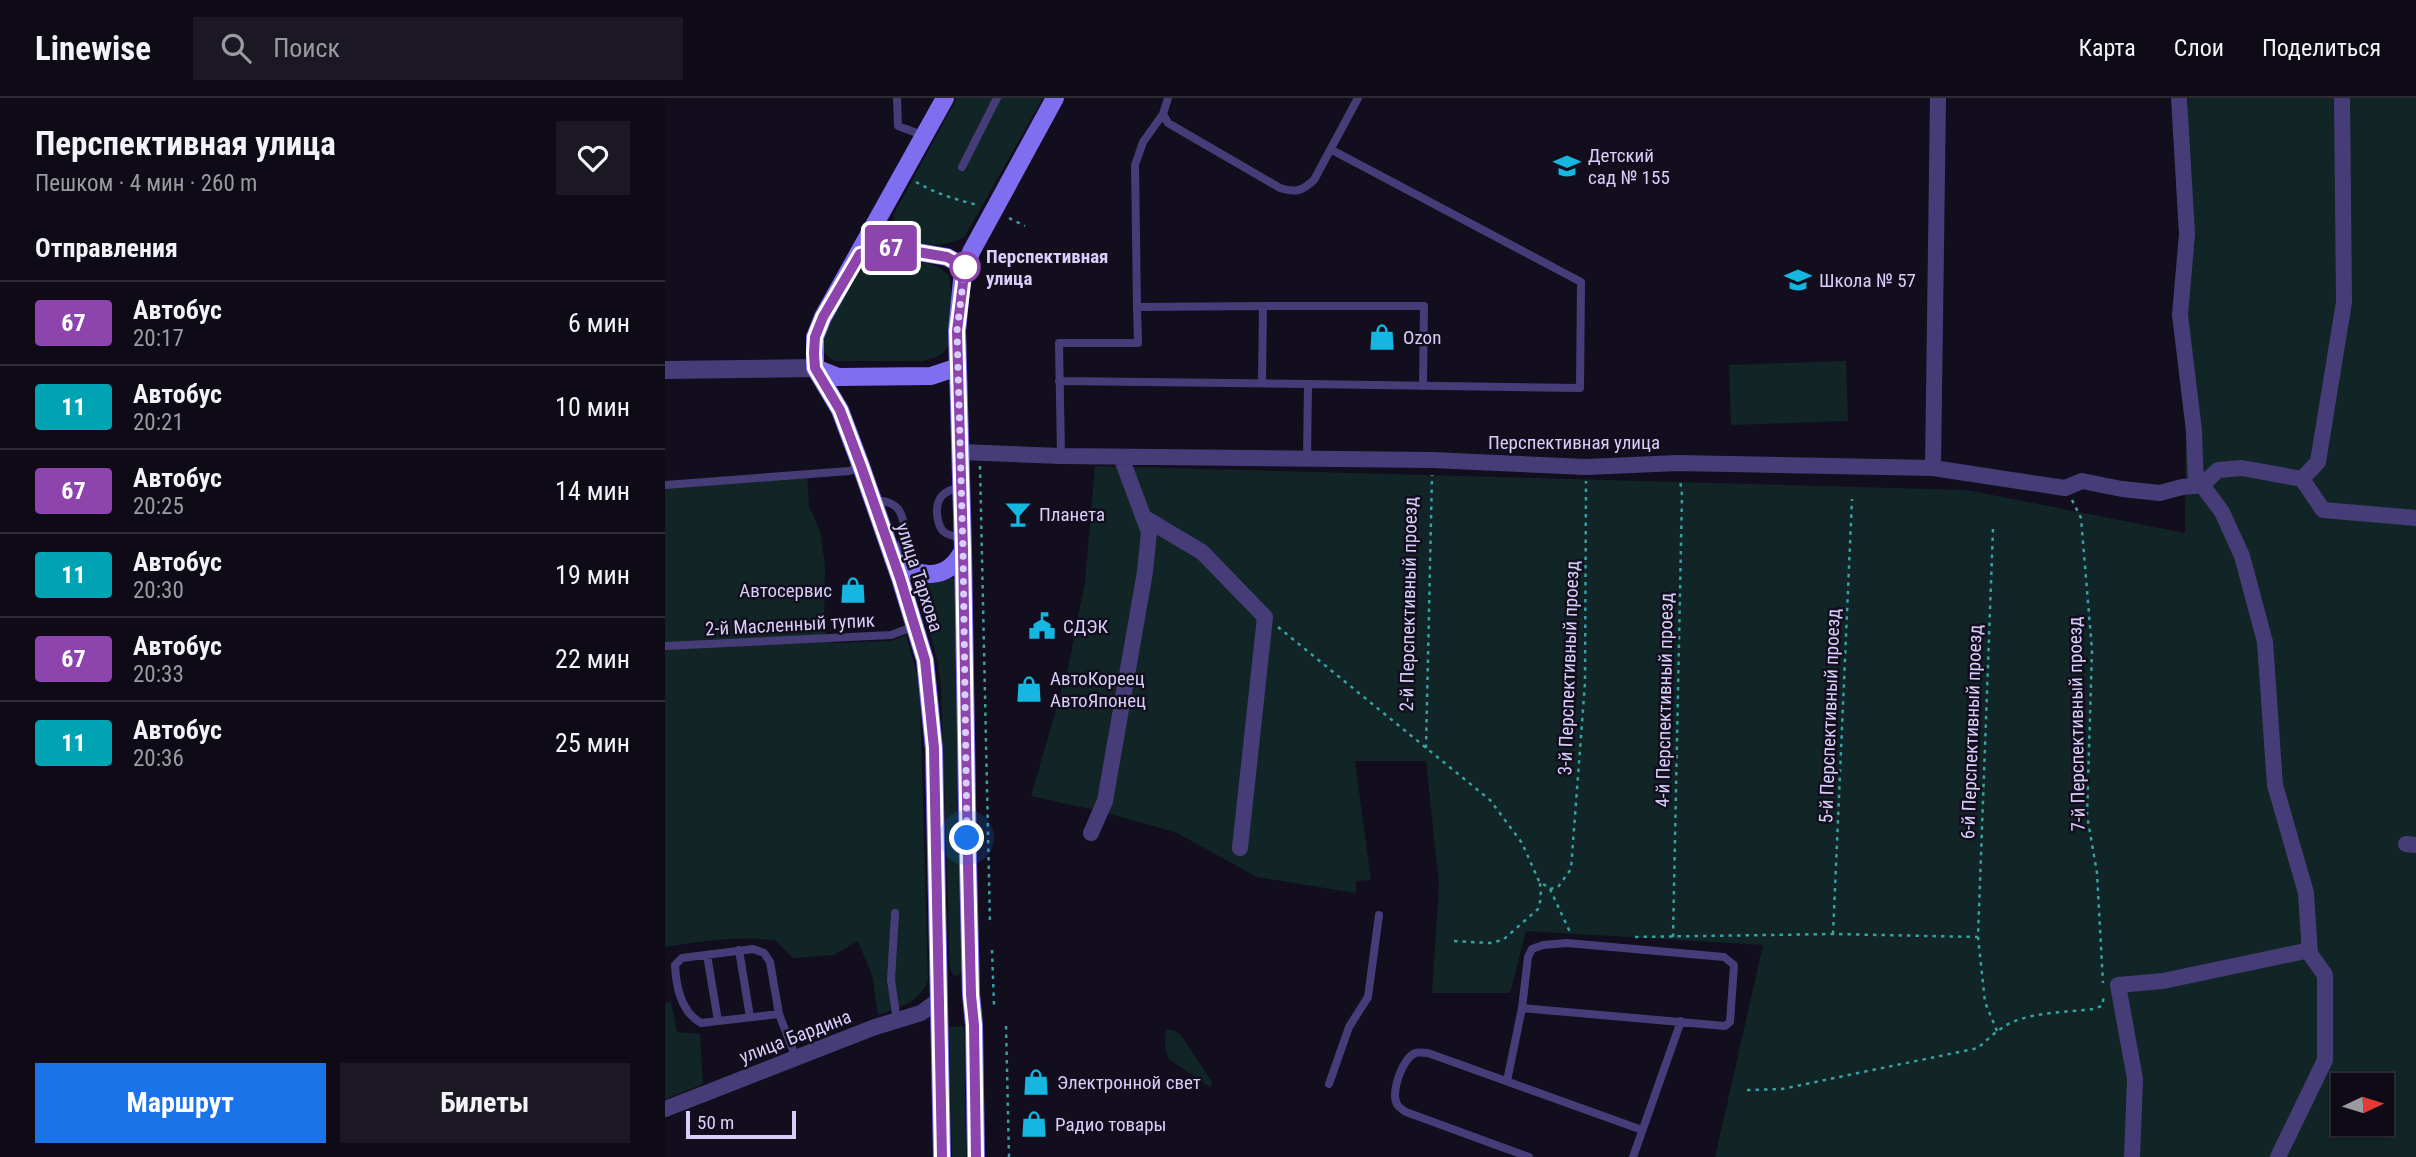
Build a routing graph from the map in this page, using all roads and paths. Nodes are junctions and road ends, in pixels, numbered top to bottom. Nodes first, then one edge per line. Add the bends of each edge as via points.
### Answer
1 (897, 98) edge
2 (945, 98) edge
3 (997, 98) edge
4 (1055, 98) edge
5 (1168, 98) edge
6 (1357, 98) edge
7 (1938, 98) edge
8 (2179, 98) edge
9 (2342, 98) edge
10 (1163, 114) junction
11 (925, 136) junction
12 (1332, 149) junction
13 (962, 167) dead end
14 (915, 181) dead end
15 (985, 207) dead end
16 (1006, 216) dead end
17 (1025, 226) dead end
18 (860, 254) junction
19 (965, 267) junction
20 (1263, 306) junction
21 (1137, 307) junction
22 (958, 367) junction
23 (815, 368) junction
24 (665, 370) edge
25 (1059, 381) junction
26 (1262, 383) junction
27 (1308, 384) junction
28 (1423, 386) junction
29 (961, 452) junction
30 (980, 452) junction
31 (1061, 456) junction
32 (1121, 457) junction
33 (1307, 459) junction
34 (1432, 460) junction
35 (1678, 463) junction
36 (861, 466) junction
37 (1585, 467) junction
38 (1933, 468) junction
39 (2302, 479) junction
40 (665, 485) edge
41 (961, 486) junction
42 (2194, 486) junction
43 (2065, 488) junction
44 (1852, 499) dead end
45 (1143, 517) junction
46 (2416, 518) edge
47 (1993, 529) dead end
48 (963, 544) junction
49 (893, 559) junction
50 (1265, 617) junction
51 (915, 626) junction
52 (665, 646) edge
53 (1426, 748) junction
54 (1091, 833) dead end
55 (1240, 848) dead end
56 (1539, 881) junction
57 (1550, 889) junction
58 (895, 913) dead end
59 (1379, 915) dead end
60 (990, 925) dead end
61 (1833, 934) junction
62 (1581, 935) dead end
63 (1633, 936) dead end
64 (1673, 937) junction
65 (1978, 937) junction
66 (1454, 942) dead end
67 (739, 950) junction
68 (992, 950) dead end
69 (2310, 950) junction
70 (707, 955) junction
71 (971, 995) junction
72 (939, 1000) junction
73 (994, 1005) dead end
74 (1522, 1008) junction
75 (779, 1014) junction
76 (750, 1017) junction
77 (897, 1020) junction
78 (718, 1021) junction
79 (1681, 1021) junction
80 (1006, 1026) dead end
81 (1997, 1031) junction
82 (796, 1058) junction
83 (1507, 1081) junction
84 (1329, 1083) dead end
85 (1747, 1090) dead end
86 (665, 1109) edge
87 (1642, 1130) junction
88 (942, 1157) edge
89 (976, 1157) edge
90 (1009, 1157) edge
91 (1529, 1157) edge
92 (1633, 1157) edge
93 (2132, 1157) edge
94 (2278, 1157) edge

1 - 11 lane via 898,126
2 - 11 main road
3 - 13 lane
4 - 19 main road, улица Тархова
5 - 10 lane
6 - 12 lane
7 - 38 street
8 - 42 street via 2187,234 2180,315
9 - 39 street via 2344,302 2318,462
10 - 12 lane via 1168,122 1293,192 1304,190 1314,180
10 - 21 lane via 1143,142 1135,165
11 - 18 main road
12 - 28 lane via 1581,282 1580,388
14 - 15 path via 950,198
16 - 17 path
18 - 19 main road via 894,248 947,257
18 - 23 main road via 815,337
19 - 22 main road, улица Тархова via 957,331
20 - 21 lane
20 - 26 lane
20 - 28 lane via 1424,306
21 - 25 lane via 1138,343 1059,343
22 - 23 main road via 931,376 838,377
22 - 29 main road, улица Тархова
23 - 24 street
23 - 36 main road, улица Тархова via 840,410
25 - 26 lane
25 - 31 lane
26 - 27 lane
27 - 28 lane
27 - 33 lane
29 - 30 street, Перспективная улица
29 - 41 main road, улица Тархова
30 - 31 street, Перспективная улица
30 - 60 path
31 - 32 street, Перспективная улица
32 - 33 street, Перспективная улица
32 - 45 street
33 - 34 street, Перспективная улица
34 - 37 street, Перспективная улица
34 - 53 path, 2-й Перспективный проезд
35 - 37 street, Перспективная улица
35 - 38 street, Перспективная улица
35 - 64 path, 4-й Перспективный проезд via 1682,495
36 - 40 lane via 849,471
36 - 49 main road, улица Тархова
37 - 57 path, 3-й Перспективный проезд via 1585,683 1570,869 1558,887
38 - 43 street, Перспективная улица
39 - 42 street via 2242,468 2218,470
39 - 46 street via 2323,510
41 - 48 main road, улица Тархова
41 - 48 lane via 947,491 937,505 938,526
42 - 43 street, Перспективная улица via 2160,493 2083,481
42 - 69 street via 2222,512 2242,556 2265,642 2275,785 2307,892
43 - 81 path, 7-й Перспективный проезд via 2081,518 2092,650 2087,815 2097,873 2104,998 2102,1006 2093,1009 2024,1018
44 - 61 path, 5-й Перспективный проезд
45 - 50 street via 1202,552
45 - 54 street via 1149,532 1145,572 1105,801
47 - 65 path, 6-й Перспективный проезд
48 - 49 main road via 954,566 934,574 915,573
48 - 71 main road, улица Тархова
49 - 51 main road, улица Тархова
50 - 53 path
50 - 55 street
51 - 52 lane, 2-й Масленный тупик via 891,635
51 - 72 main road, улица Тархова via 925,660 934,748
53 - 56 path via 1490,800 1522,843
56 - 57 path
56 - 66 path via 1538,909 1503,940
57 - 62 path via 1569,930
58 - 77 lane via 891,980
59 - 84 lane via 1368,997 1349,1027
61 - 64 path
61 - 65 path
63 - 64 path
65 - 81 path, 6-й Перспективный проезд via 1985,1002
67 - 70 lane
67 - 75 lane via 764,953 770,962
67 - 76 lane
68 - 73 path
69 - 93 street via 2163,981 2117,985 2135,1079
69 - 94 street via 2325,975 2326,1060
70 - 78 lane
70 - 78 lane via 682,958 675,965 676,977 691,1018 701,1023
71 - 72 main road
71 - 89 main road, улица Тархова
72 - 77 street, улица Бардина via 921,1013
72 - 88 main road, улица Тархова
74 - 79 lane
74 - 79 lane via 1528,957 1532,949 1543,945 1567,943 1724,957 1734,965 1730,1022 1725,1026
74 - 83 lane
75 - 76 lane
75 - 82 lane
76 - 78 lane
77 - 82 street, улица Бардина
79 - 87 lane
80 - 90 path
81 - 85 path via 1978,1048 1783,1089
82 - 86 street, улица Бардина
83 - 87 lane
83 - 91 lane via 1417,1052 1408,1057 1394,1096 1406,1112
87 - 92 lane

